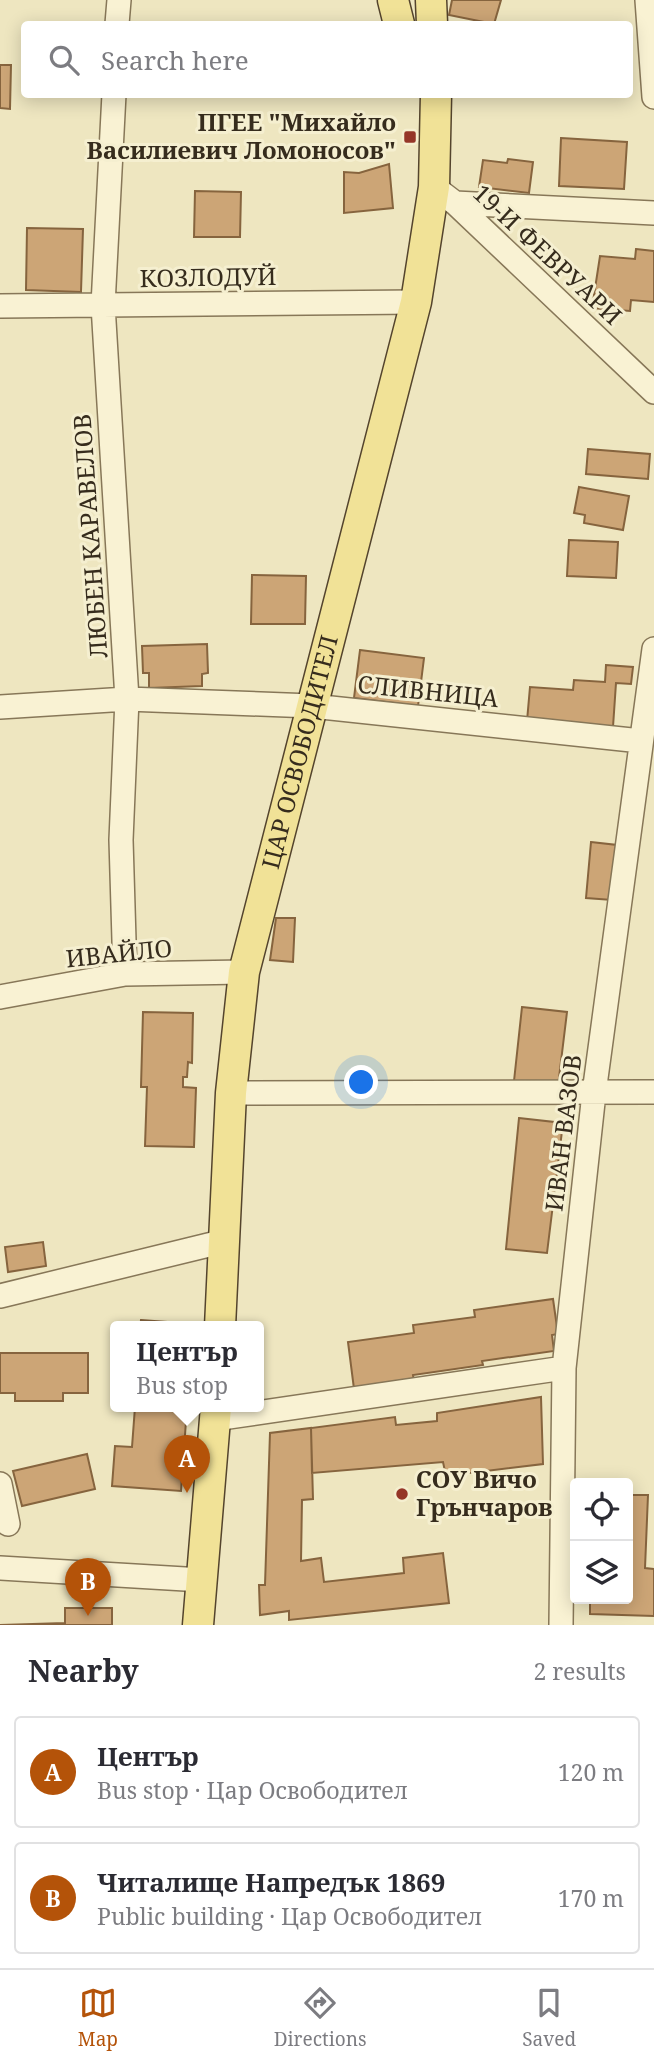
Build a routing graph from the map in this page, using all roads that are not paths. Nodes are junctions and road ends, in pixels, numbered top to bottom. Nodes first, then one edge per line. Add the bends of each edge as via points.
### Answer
1 (119, 0) edge
2 (393, 0) edge
3 (431, 0) edge
4 (647, 0) edge
5 (117, 21) edge
6 (397, 21) edge
7 (432, 21) edge
8 (654, 97) edge
9 (114, 98) edge
10 (415, 98) edge
11 (436, 98) edge
12 (444, 195) junction
13 (654, 213) edge
14 (416, 302) junction
15 (103, 305) junction
16 (0, 306) edge
17 (654, 392) edge
18 (654, 649) edge
19 (127, 699) junction
20 (312, 706) junction
21 (0, 707) edge
22 (641, 741) junction
23 (244, 972) junction
24 (124, 974) junction
25 (0, 997) edge
26 (654, 1092) edge
27 (231, 1093) junction
28 (594, 1093) junction
29 (225, 1241) junction
30 (0, 1296) edge
31 (220, 1321) edge
32 (564, 1368) junction
33 (264, 1407) edge
34 (215, 1413) edge
35 (0, 1484) edge
36 (8, 1524) dead end
37 (0, 1568) edge
38 (202, 1580) junction
39 (198, 1625) edge
40 (561, 1625) edge

1 - 5 street
2 - 6 main road
3 - 7 main road
4 - 8 street
9 - 15 street, ЛЮБЕН КАРАВЕЛОВ
10 - 12 main road, ЦАР ОСВОБОДИТЕЛ
11 - 12 main road, ЦАР ОСВОБОДИТЕЛ
12 - 13 street
12 - 14 main road, ЦАР ОСВОБОДИТЕЛ
12 - 17 street, 19-И ФЕВРУАРИ
14 - 15 street, КОЗЛОДУЙ
14 - 20 main road, ЦАР ОСВОБОДИТЕЛ
15 - 16 street, КОЗЛОДУЙ
15 - 19 street, ЛЮБЕН КАРАВЕЛОВ
18 - 22 street, ИВАН ВАЗОВ
19 - 20 street, СЛИВНИЦА
19 - 21 street, СЛИВНИЦА
19 - 24 street, ЛЮБЕН КАРАВЕЛОВ via 121,840
20 - 22 street, СЛИВНИЦА
20 - 23 main road, ЦАР ОСВОБОДИТЕЛ
22 - 28 street, ИВАН ВАЗОВ
23 - 24 street, ИВАЙЛО
23 - 27 main road, ЦАР ОСВОБОДИТЕЛ
24 - 25 street, ИВАЙЛО
26 - 28 street
27 - 28 street
27 - 29 main road, ЦАР ОСВОБОДИТЕЛ
28 - 32 street, ИВАН ВАЗОВ
29 - 30 street
29 - 31 main road, ЦАР ОСВОБОДИТЕЛ
32 - 33 street
32 - 40 street, ИВАН ВАЗОВ
34 - 38 main road
35 - 36 street
37 - 38 street
38 - 39 main road

